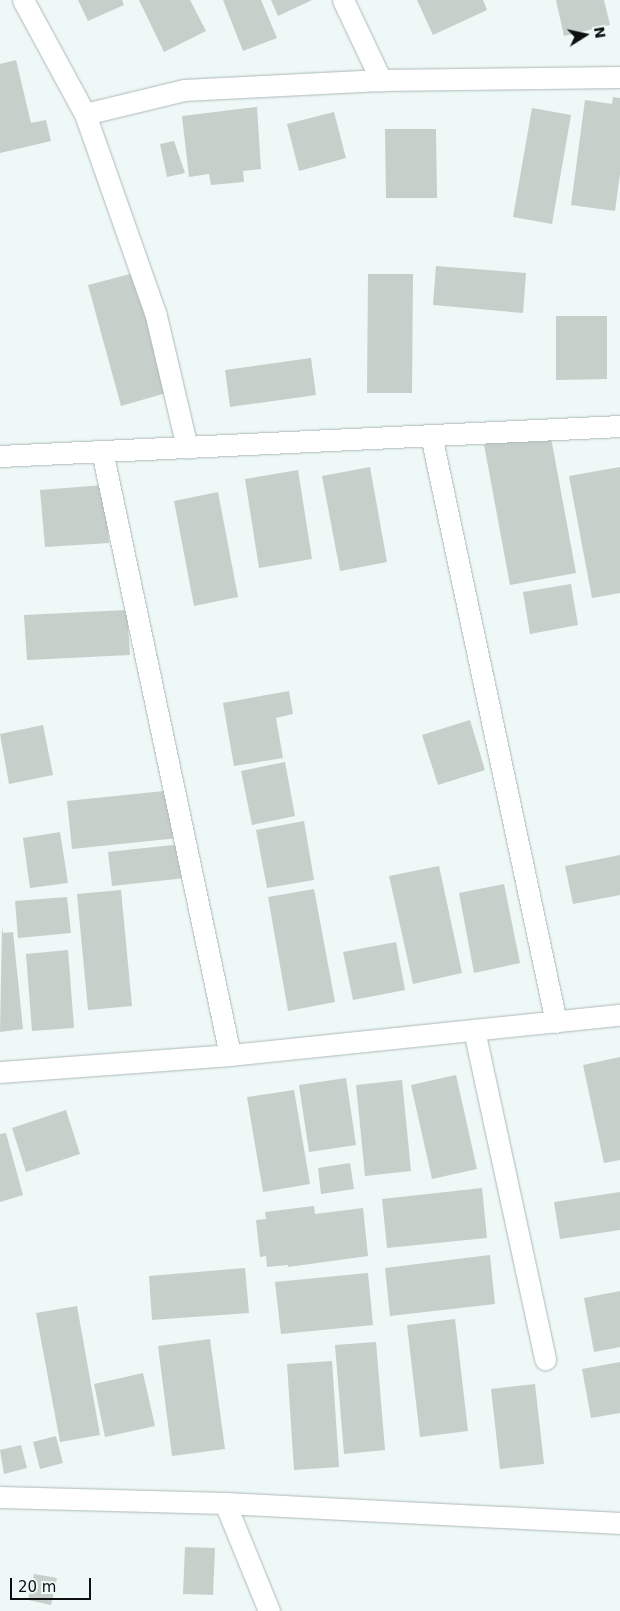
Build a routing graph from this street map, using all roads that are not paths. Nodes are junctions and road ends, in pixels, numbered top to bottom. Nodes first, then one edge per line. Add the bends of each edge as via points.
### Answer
1 (23, 0) edge
2 (343, 0) edge
3 (620, 77) edge
4 (381, 80) junction
5 (85, 114) junction
6 (620, 426) edge
7 (431, 435) junction
8 (186, 447) junction
9 (102, 451) junction
10 (0, 456) edge
11 (620, 1015) edge
12 (556, 1022) junction
13 (474, 1030) junction
14 (230, 1055) junction
15 (0, 1072) edge
16 (545, 1359) dead end
17 (0, 1497) edge
18 (225, 1502) junction
19 (620, 1523) edge
20 (269, 1611) edge

1 - 5 street
2 - 4 street
3 - 4 street
4 - 5 street via 184,90
5 - 8 street via 156,316
6 - 7 street
7 - 8 street
7 - 12 street
8 - 9 street
9 - 10 street
9 - 14 street
11 - 12 street
12 - 13 street
13 - 14 street
13 - 16 street
14 - 15 street
17 - 18 street
18 - 19 street
18 - 20 street

